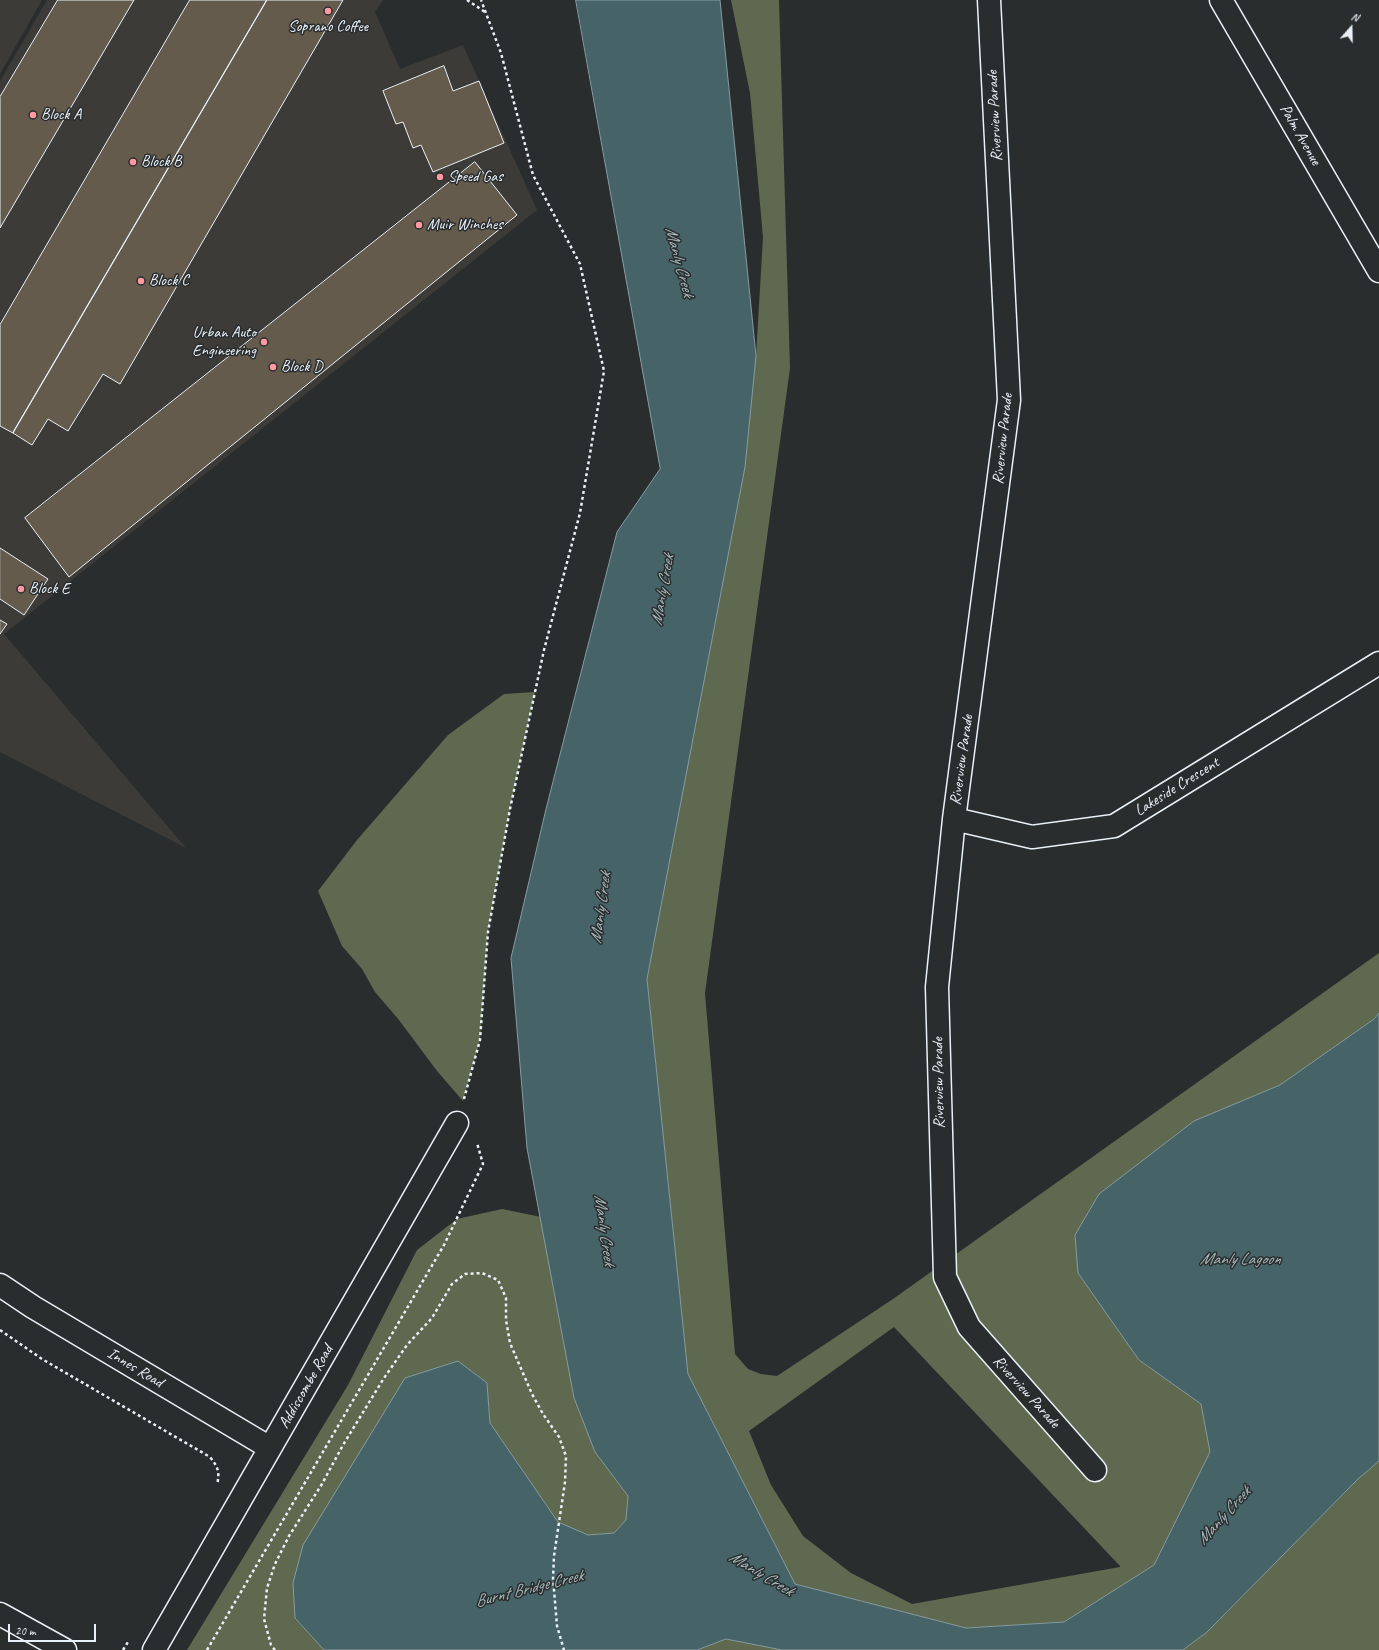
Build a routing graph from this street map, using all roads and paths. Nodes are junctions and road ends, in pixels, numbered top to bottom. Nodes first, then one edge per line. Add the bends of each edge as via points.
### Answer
1 (467, 0) edge
2 (481, 0) edge
3 (989, 0) edge
4 (1221, 0) edge
5 (486, 12) junction
6 (1379, 271) edge
7 (1379, 663) edge
8 (954, 819) junction
9 (457, 1123) joint
10 (474, 1136) dead end
11 (0, 1285) edge
12 (0, 1330) edge
13 (270, 1448) junction
14 (1095, 1470) dead end
15 (216, 1487) dead end
16 (0, 1614) edge
17 (131, 1636) dead end
18 (65, 1650) edge
19 (123, 1650) edge
20 (154, 1650) edge
21 (207, 1650) edge
22 (274, 1650) edge
23 (564, 1650) edge

1 - 5 path
2 - 5 path
3 - 8 street, Riverview Parade via 1010,400
4 - 6 street, Palm Avenue
5 - 9 path via 501,53 533,175 580,264 604,371 580,513 544,650 510,809 488,932 480,1040
7 - 8 street, Lakeside Crescent via 1114,826 1032,837
8 - 14 street, Riverview Parade via 937,987 945,1277 969,1327
9 - 13 street, Addiscombe Road
10 - 21 path via 484,1164 444,1245
11 - 13 street, Innes Road via 33,1308
12 - 15 path via 42,1359 210,1457 217,1466 219,1475
13 - 20 street, Addiscombe Road
16 - 18 street
17 - 19 path
22 - 23 path via 264,1619 267,1588 282,1550 384,1378 407,1345 432,1318 452,1284 465,1274 482,1273 498,1280 506,1298 510,1343 532,1394 559,1437 566,1456 553,1578 557,1626

